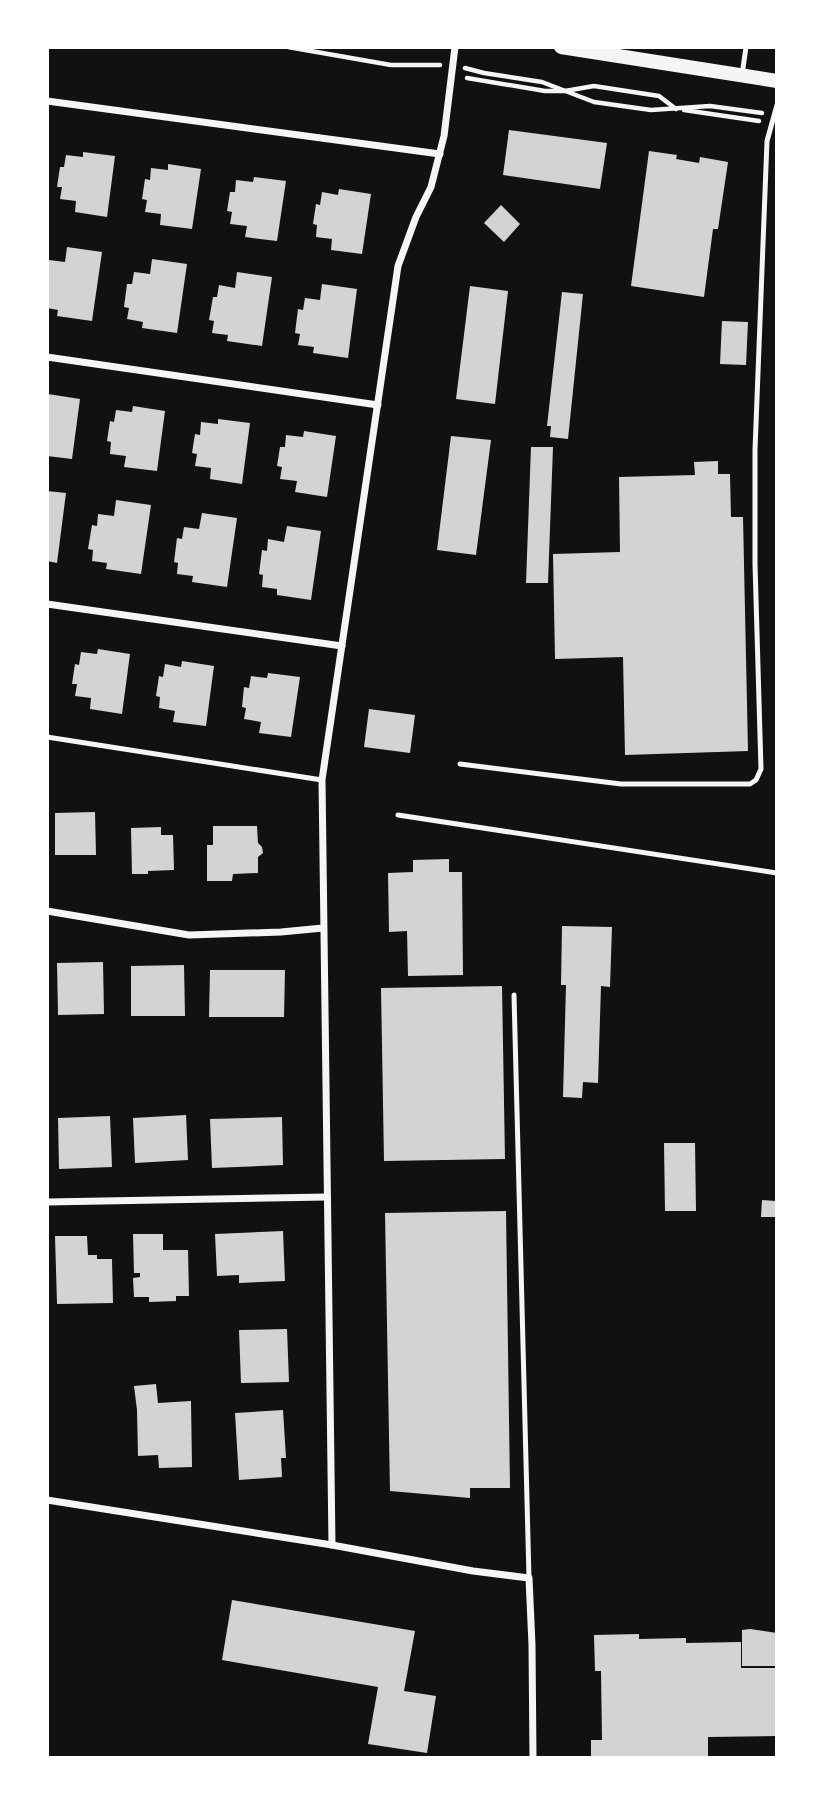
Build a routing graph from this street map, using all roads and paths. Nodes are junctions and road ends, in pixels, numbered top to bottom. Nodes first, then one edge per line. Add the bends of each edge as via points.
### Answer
1 (288, 47) edge
2 (455, 47) edge
3 (561, 47) edge
4 (746, 47) edge
5 (453, 65) junction
6 (452, 76) junction
7 (742, 76) junction
8 (777, 81) edge
9 (565, 91) junction
10 (47, 101) edge
11 (777, 105) edge
12 (677, 109) junction
13 (775, 114) junction
14 (772, 123) junction
15 (440, 154) junction
16 (47, 357) edge
17 (378, 405) junction
18 (47, 604) edge
19 (342, 646) junction
20 (47, 737) edge
21 (460, 764) dead end
22 (322, 780) junction
23 (398, 815) dead end
24 (777, 873) edge
25 (47, 911) edge
26 (324, 928) junction
27 (514, 995) dead end
28 (327, 1197) junction
29 (47, 1202) edge
30 (47, 1500) edge
31 (332, 1545) junction
32 (529, 1578) junction
33 (533, 1758) edge

1 - 5 path via 391,65
2 - 5 street
3 - 7 main road
4 - 7 lane
5 - 6 street
5 - 9 path via 542,82
6 - 9 path
6 - 15 street
7 - 8 main road
9 - 12 path via 594,102
9 - 12 path via 594,86 659,96
10 - 15 street
11 - 13 lane
12 - 13 path via 710,106
12 - 14 path
13 - 14 lane
14 - 21 lane via 767,141 755,450 761,769 756,780 750,784 621,784
15 - 17 street via 398,266
16 - 17 street
17 - 19 street
18 - 19 street
19 - 22 street
20 - 22 lane
22 - 26 street
23 - 24 lane
25 - 26 street via 189,935
26 - 28 street
27 - 32 lane
28 - 29 street
28 - 31 street
30 - 31 street
31 - 32 street
32 - 33 street

